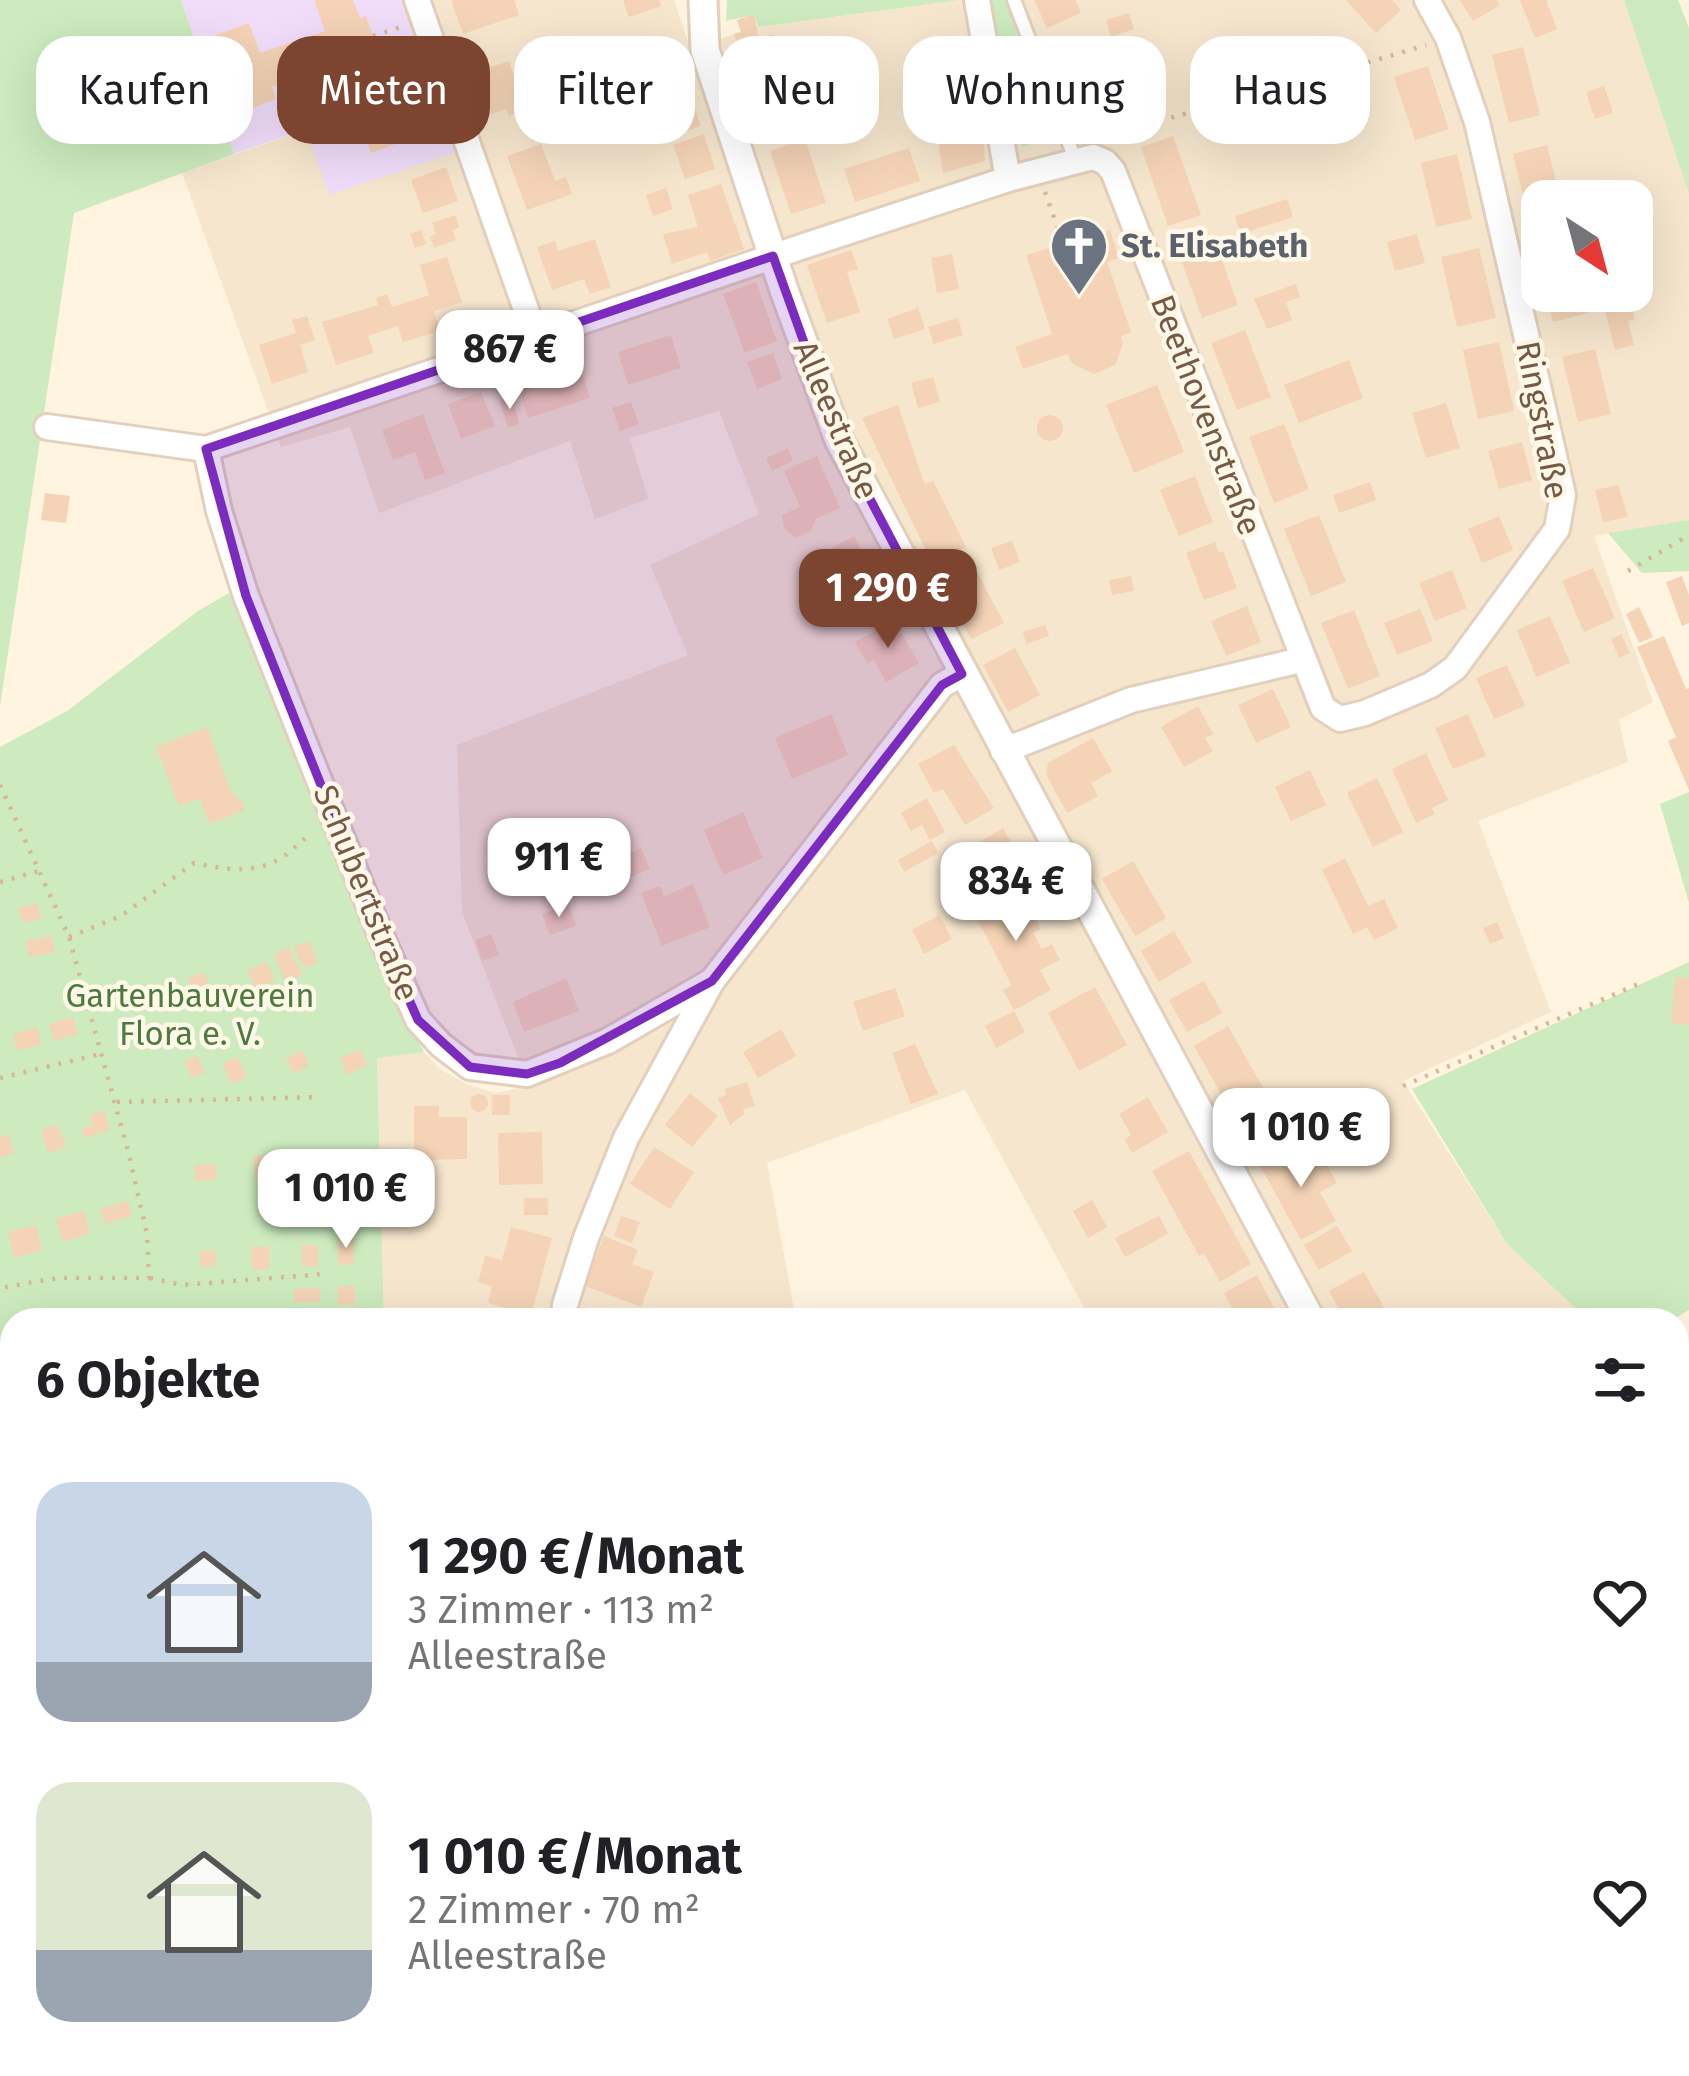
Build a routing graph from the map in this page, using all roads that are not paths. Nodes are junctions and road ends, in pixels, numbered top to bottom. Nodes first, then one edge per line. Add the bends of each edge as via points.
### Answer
1 (703, 0) edge
2 (977, 0) edge
3 (1014, 0) edge
4 (1427, 0) edge
5 (420, 10) edge
6 (1084, 158) junction
7 (1008, 179) junction
8 (773, 256) junction
9 (536, 338) junction
10 (47, 427) dead end
11 (206, 449) junction
12 (1301, 660) junction
13 (962, 674) junction
14 (1004, 751) junction
15 (712, 981) junction
16 (565, 1308) edge
17 (1305, 1308) edge

1 - 8 street, Alleestraße via 705,50
2 - 7 street
3 - 6 lane
4 - 12 street, Ringstraße via 1477,122 1563,495 1557,529 1455,668 1431,685 1340,719 1323,708
5 - 9 street
6 - 7 street
6 - 12 street, Beethovenstraße via 1113,171
7 - 8 street
8 - 9 street
8 - 13 street, Alleestraße via 839,440
9 - 11 street
10 - 11 street
11 - 15 street, Schubertstraße via 246,596 418,1020 470,1067 526,1074 608,1041
12 - 14 street via 1131,700
13 - 14 street, Alleestraße
13 - 15 street, Schubertstraße via 942,685
14 - 17 street, Alleestraße
15 - 16 street, Schubertstraße via 626,1138

